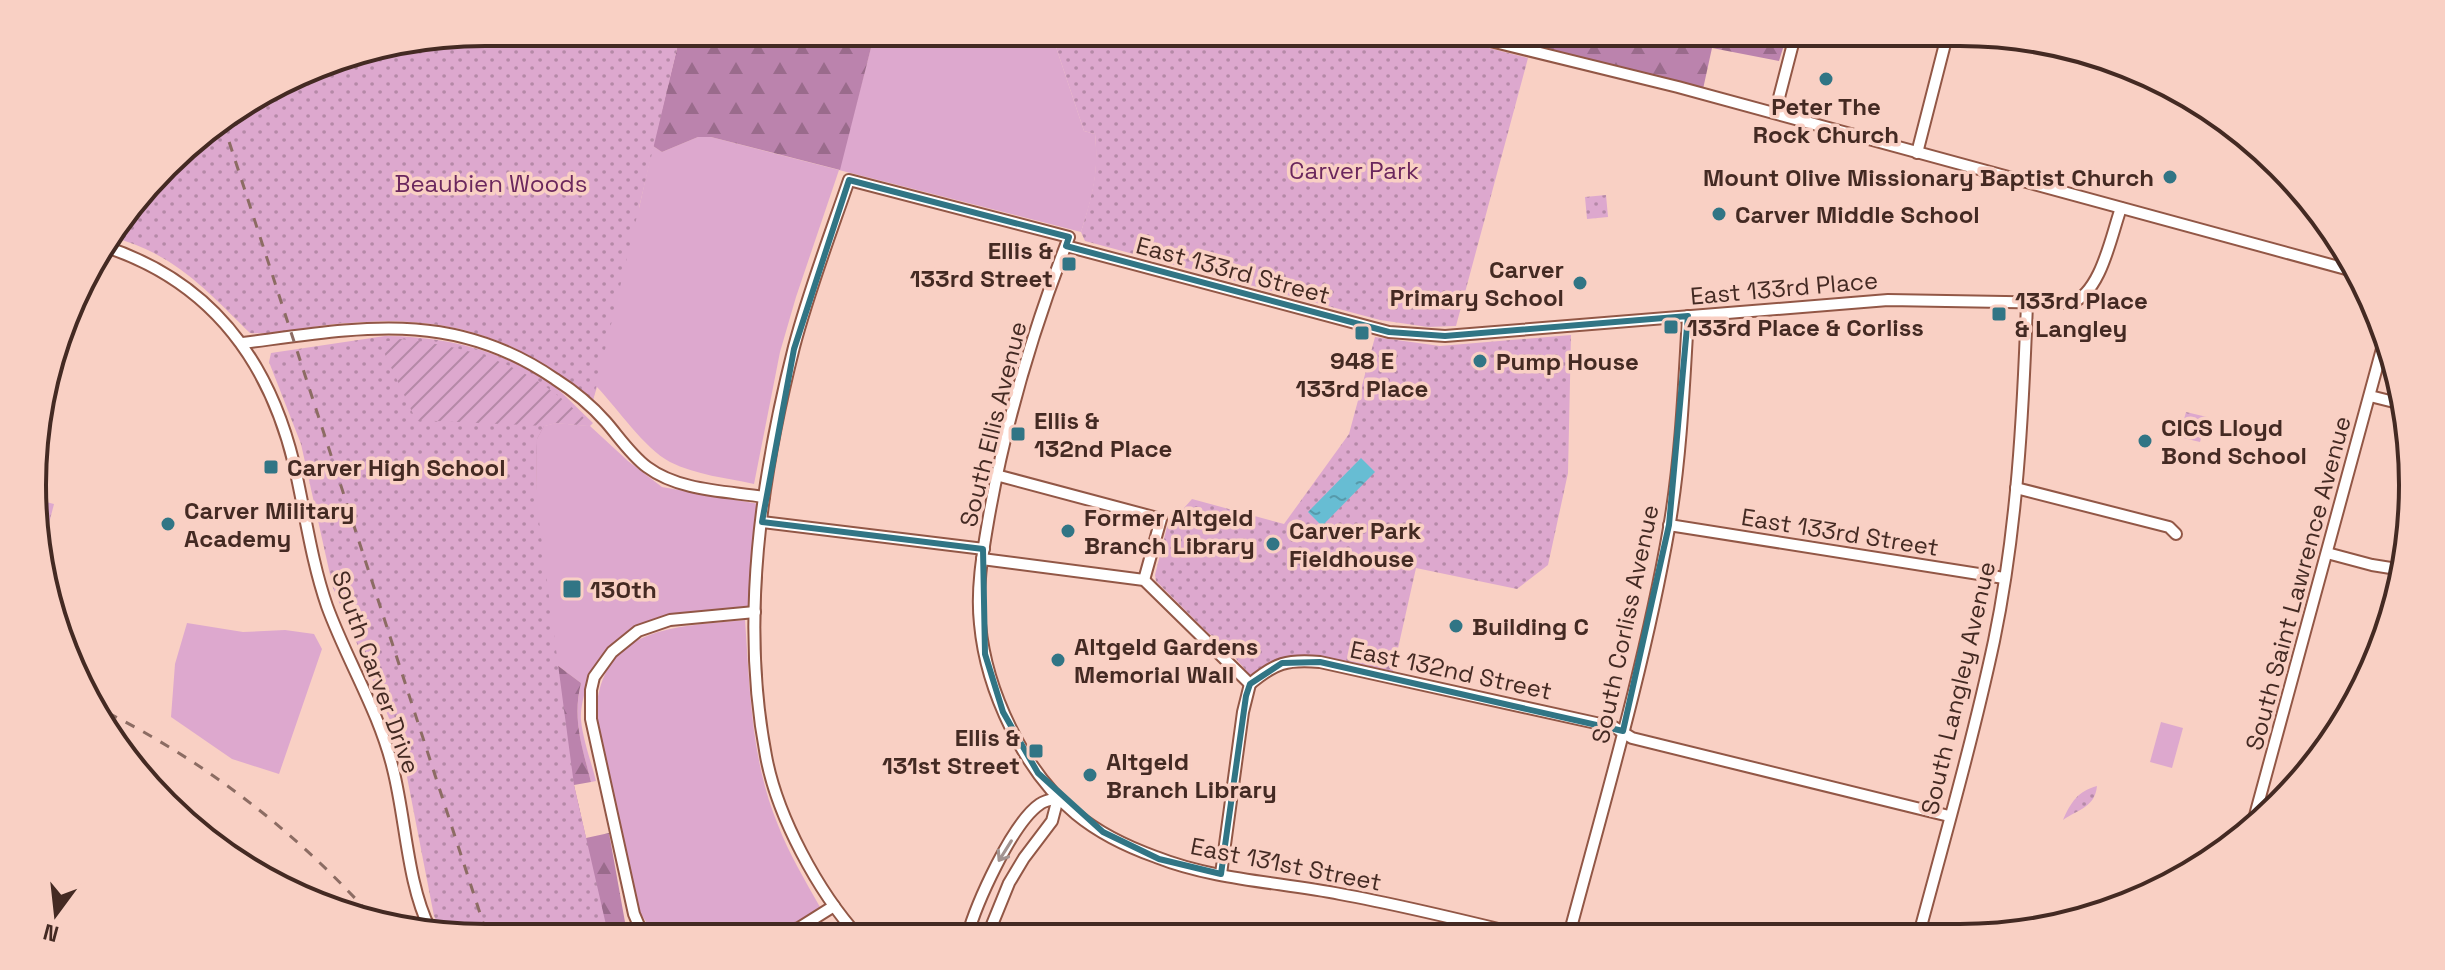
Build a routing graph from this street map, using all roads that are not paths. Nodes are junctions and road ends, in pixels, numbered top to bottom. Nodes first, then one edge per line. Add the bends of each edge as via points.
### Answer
1 (1513, 46) edge
2 (1792, 46) edge
3 (1944, 46) edge
4 (1775, 113) junction
5 (1917, 153) junction
6 (2121, 208) junction
7 (1067, 242) junction
8 (114, 250) edge
9 (2341, 268) edge
10 (2027, 303) junction
11 (1688, 316) junction
12 (1389, 332) joint
13 (243, 343) junction
14 (2380, 357) edge
15 (2370, 396) junction
16 (2391, 401) edge
17 (996, 475) junction
18 (2016, 488) junction
19 (764, 497) junction
20 (762, 522) junction
21 (1669, 525) junction
22 (2176, 534) dead end
23 (2327, 553) junction
24 (983, 554) junction
25 (2391, 568) edge
26 (2004, 578) junction
27 (1144, 580) junction
28 (755, 612) junction
29 (1250, 684) junction
30 (1623, 731) junction
31 (1058, 798) junction
32 (2257, 807) edge
33 (1949, 816) junction
34 (1221, 874) junction
35 (834, 906) junction
36 (427, 920) edge
37 (638, 924) edge
38 (805, 924) edge
39 (849, 924) edge
40 (971, 924) edge
41 (992, 924) edge
42 (1476, 924) edge
43 (1572, 924) edge
44 (1922, 924) edge

1 - 4 street
2 - 4 street
3 - 5 street
4 - 5 street
5 - 6 street
6 - 9 street
6 - 10 street, East 133rd Place via 2097,278 2085,295 2061,305
7 - 12 street, East 133rd Street
7 - 17 street, South Ellis Avenue via 1037,322
7 - 19 street, East 133rd Street via 849,180 794,349
8 - 13 street, South Carver Drive via 180,282
10 - 11 street, East 133rd Place via 1888,300
10 - 18 street, South Langley Avenue
11 - 12 street, East 133rd Place via 1445,336
11 - 21 street, South Corliss Avenue
13 - 19 street via 406,327 475,340 531,363 572,391 661,476
13 - 36 street, South Carver Drive via 281,423 327,606 385,741
14 - 15 street, South Saint Lawrence Avenue
15 - 16 street
15 - 23 street, South Saint Lawrence Avenue
17 - 24 street, South Ellis Avenue
17 - 27 street via 1161,519
18 - 22 street via 2169,527
18 - 26 street, South Langley Avenue
19 - 20 street
20 - 24 street
20 - 28 street
21 - 26 street, East 133rd Street
21 - 30 street, South Corliss Avenue
23 - 25 street
23 - 32 street, South Saint Lawrence Avenue
24 - 27 street
24 - 31 street, South Ellis Avenue via 980,623 993,685 1018,740
26 - 33 street, South Langley Avenue via 1994,640
27 - 29 street
28 - 35 street via 766,757 798,844
28 - 37 street via 653,625 625,639 603,663 591,690 591,719
29 - 30 street, East 132nd Street via 1282,663 1320,662
29 - 34 street
30 - 33 street, East 132nd Street via 1632,738
30 - 43 street, South Corliss Avenue
31 - 34 street, East 131st Street via 1132,848
31 -> 40 street via 1040,804 1017,832
31 - 41 street via 1052,821 1009,883
33 - 44 street, South Langley Avenue
34 - 42 street, East 131st Street
35 - 38 street
35 - 39 street

